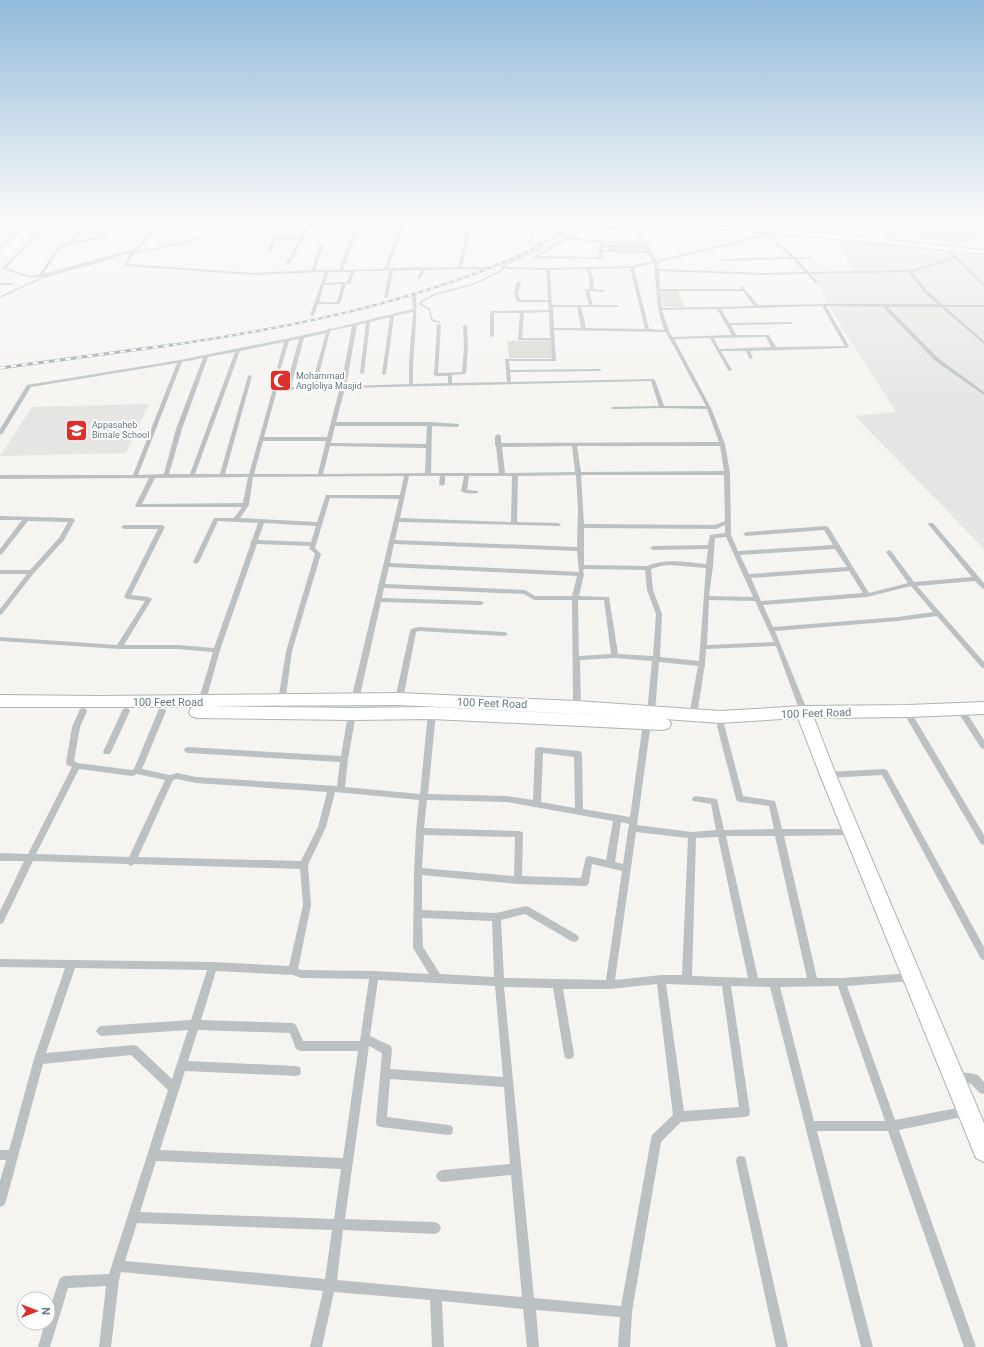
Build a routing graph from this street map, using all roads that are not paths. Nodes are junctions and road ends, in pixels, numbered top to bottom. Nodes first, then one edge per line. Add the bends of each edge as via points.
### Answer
1 (519, 282) dead end
2 (347, 283) edge
3 (389, 283) edge
4 (549, 283) edge
5 (592, 283) edge
6 (636, 283) edge
7 (657, 283) edge
8 (919, 283) edge
9 (0, 284) edge
10 (12, 284) dead end
11 (322, 284) joint
12 (344, 284) junction
13 (591, 290) junction
14 (658, 290) junction
15 (603, 291) dead end
16 (414, 294) dead end
17 (386, 297) dead end
18 (316, 303) junction
19 (550, 303) junction
20 (579, 306) junction
21 (591, 306) junction
22 (616, 306) dead end
23 (824, 306) junction
24 (885, 306) junction
25 (942, 306) junction
26 (984, 306) edge
27 (757, 307) junction
28 (719, 308) junction
29 (660, 309) junction
30 (415, 310) junction
31 (551, 311) junction
32 (522, 312) junction
33 (312, 315) dead end
34 (392, 315) junction
35 (368, 321) junction
36 (355, 324) junction
37 (728, 324) junction
38 (791, 324) dead end
39 (440, 325) dead end
40 (465, 326) dead end
41 (552, 329) junction
42 (329, 330) junction
43 (584, 330) junction
44 (647, 330) junction
45 (667, 331) junction
46 (492, 336) dead end
47 (302, 337) junction
48 (711, 337) junction
49 (735, 337) junction
50 (670, 338) junction
51 (553, 339) junction
52 (287, 340) junction
53 (984, 343) edge
54 (774, 348) junction
55 (238, 349) junction
56 (747, 349) junction
57 (718, 350) junction
58 (206, 355) junction
59 (751, 358) dead end
60 (180, 361) junction
61 (279, 368) dead end
62 (599, 370) dead end
63 (730, 370) dead end
64 (509, 371) junction
65 (362, 373) dead end
66 (384, 374) dead end
67 (450, 374) junction
68 (250, 376) dead end
69 (509, 383) junction
70 (450, 384) junction
71 (411, 385) junction
72 (343, 387) junction
73 (313, 388) junction
74 (288, 389) junction
75 (983, 392) edge
76 (662, 407) junction
77 (613, 408) dead end
78 (709, 408) junction
79 (333, 424) junction
80 (430, 424) junction
81 (457, 425) dead end
82 (0, 433) edge
83 (498, 436) dead end
84 (261, 439) junction
85 (329, 441) junction
86 (574, 444) junction
87 (722, 444) junction
88 (498, 445) junction
89 (428, 446) junction
90 (727, 473) junction
91 (407, 474) junction
92 (428, 474) junction
93 (443, 474) junction
94 (467, 474) junction
95 (502, 474) junction
96 (515, 474) junction
97 (579, 474) junction
98 (251, 475) junction
99 (320, 475) junction
100 (135, 476) junction
101 (154, 476) junction
102 (166, 476) junction
103 (192, 476) junction
104 (222, 476) junction
105 (0, 477) edge
106 (442, 484) dead end
107 (476, 492) dead end
108 (402, 497) junction
109 (246, 505) junction
110 (0, 518) edge
111 (26, 519) junction
112 (236, 520) junction
113 (397, 520) junction
114 (262, 521) junction
115 (728, 522) junction
116 (514, 523) junction
117 (320, 524) junction
118 (931, 524) dead end
119 (558, 525) dead end
120 (581, 526) junction
121 (124, 527) dead end
122 (716, 527) junction
123 (746, 534) dead end
124 (728, 535) junction
125 (712, 536) junction
126 (253, 542) junction
127 (392, 542) junction
128 (314, 544) junction
129 (711, 547) junction
130 (837, 547) junction
131 (653, 548) dead end
132 (580, 549) junction
133 (889, 552) dead end
134 (0, 553) edge
135 (736, 553) junction
136 (196, 562) dead end
137 (386, 565) junction
138 (710, 566) junction
139 (648, 568) junction
140 (852, 569) junction
141 (581, 570) junction
142 (0, 572) edge
143 (32, 572) junction
144 (747, 576) junction
145 (976, 579) junction
146 (912, 584) junction
147 (382, 586) junction
148 (984, 587) edge
149 (867, 595) junction
150 (575, 598) junction
151 (706, 598) junction
152 (378, 600) junction
153 (758, 601) junction
154 (481, 603) dead end
155 (0, 612) edge
156 (938, 614) junction
157 (771, 629) junction
158 (505, 634) dead end
159 (0, 639) edge
160 (778, 644) junction
161 (119, 646) junction
162 (703, 647) junction
163 (217, 650) junction
164 (615, 656) junction
165 (577, 658) junction
166 (656, 660) junction
167 (702, 664) junction
168 (984, 666) edge
169 (399, 699) junction
170 (0, 701) edge
171 (282, 701) junction
172 (202, 702) junction
173 (354, 707) junction
174 (577, 707) junction
175 (984, 708) edge
176 (0, 710) edge
177 (83, 711) junction
178 (126, 711) junction
179 (162, 711) junction
180 (432, 713) junction
181 (693, 715) junction
182 (806, 717) junction
183 (965, 717) junction
184 (984, 717) edge
185 (649, 718) junction
186 (911, 719) junction
187 (721, 726) junction
188 (984, 746) edge
189 (188, 750) dead end
190 (107, 752) dead end
191 (344, 759) junction
192 (77, 766) junction
193 (137, 771) junction
194 (828, 775) junction
195 (170, 778) junction
196 (332, 789) junction
197 (341, 790) junction
198 (423, 797) junction
199 (696, 800) dead end
200 (537, 804) junction
201 (579, 811) junction
202 (618, 818) junction
203 (633, 824) junction
204 (420, 831) junction
205 (852, 832) junction
206 (722, 833) junction
207 (780, 833) junction
208 (692, 835) junction
209 (984, 842) edge
210 (0, 857) edge
211 (30, 858) junction
212 (131, 862) junction
213 (610, 864) junction
214 (304, 865) junction
215 (627, 868) junction
216 (418, 871) junction
217 (518, 880) junction
218 (418, 914) junction
219 (496, 917) junction
220 (0, 920) edge
221 (574, 938) dead end
222 (984, 956) edge
223 (0, 963) edge
224 (71, 965) junction
225 (213, 966) junction
226 (293, 971) junction
227 (374, 976) junction
228 (913, 977) junction
229 (661, 978) junction
230 (438, 979) junction
231 (687, 980) junction
232 (726, 981) junction
233 (499, 982) junction
234 (754, 982) junction
235 (841, 982) junction
236 (774, 983) junction
237 (813, 983) junction
238 (557, 984) junction
239 (610, 985) junction
240 (194, 1025) junction
241 (101, 1031) dead end
242 (365, 1043) junction
243 (569, 1054) dead end
244 (39, 1059) junction
245 (181, 1066) junction
246 (296, 1071) dead end
247 (385, 1074) junction
248 (953, 1076) junction
249 (508, 1082) junction
250 (174, 1088) junction
251 (984, 1089) edge
252 (968, 1111) junction
253 (679, 1118) junction
254 (810, 1126) junction
255 (892, 1126) junction
256 (448, 1130) dead end
257 (984, 1150) edge
258 (0, 1155) edge
259 (13, 1155) junction
260 (152, 1156) junction
261 (741, 1161) dead end
262 (347, 1164) junction
263 (516, 1169) junction
264 (442, 1176) dead end
265 (0, 1201) edge
266 (133, 1217) junction
267 (339, 1224) junction
268 (435, 1228) dead end
269 (117, 1266) junction
270 (113, 1280) junction
271 (330, 1285) junction
272 (436, 1295) junction
273 (529, 1304) junction
274 (626, 1312) junction
275 (44, 1347) edge
276 (105, 1347) edge
277 (316, 1347) edge
278 (438, 1347) edge
279 (533, 1347) edge
280 (624, 1347) edge
281 (782, 1347) edge
282 (867, 1347) edge
283 (970, 1347) edge

1 - 19 street via 516,293 518,302
2 - 12 street
3 - 17 street
4 - 19 street
5 - 13 street
6 - 44 street
7 - 14 street
8 - 25 street
9 - 10 street
11 - 12 street
11 - 18 street
12 - 18 street via 339,303
13 - 15 street
13 - 21 street via 587,290
14 - 27 street via 743,288
14 - 29 street
16 - 30 street
18 - 33 street
19 - 20 street
19 - 31 street
20 - 21 street
20 - 43 street
21 - 22 street
23 - 24 street
23 - 27 street
23 - 54 street via 847,346
24 - 25 street
24 - 75 street via 936,359
25 - 26 street
25 - 53 street
27 - 28 street
28 - 29 street
28 - 37 street
29 - 45 street
30 - 34 street
30 - 71 street
31 - 32 street
31 - 41 street
32 - 46 street via 492,312
32 - 51 street via 520,340
34 - 35 street
34 - 66 street
35 - 36 street
35 - 65 street
36 - 42 street
36 - 72 street
37 - 38 street
37 - 49 street
39 - 67 street via 436,375
40 - 67 street via 464,373
41 - 43 street
41 - 51 street
42 - 47 street
42 - 73 street
43 - 44 street
44 - 45 street
45 - 50 street
47 - 52 street
47 - 74 street
48 - 49 street
48 - 50 street
48 - 57 street
49 - 54 street via 767,336
50 - 78 street
51 - 64 street via 554,360 507,360
52 - 55 street
52 - 61 street
54 - 56 street
55 - 58 street
55 - 103 street
56 - 57 street
56 - 59 street
57 - 63 street
58 - 60 street
58 - 102 street via 179,429
60 - 82 street via 29,386
60 - 100 street
62 - 64 street
64 - 69 street
67 - 70 street
68 - 104 street
69 - 70 street
69 - 76 street via 652,380
70 - 71 street
71 - 72 street
72 - 73 street
72 - 79 street
73 - 74 street
74 - 84 street via 275,389
76 - 77 street
76 - 78 street
78 - 87 street
79 - 80 street
79 - 85 street
80 - 81 street
80 - 89 street
83 - 88 street
84 - 85 street
84 - 98 street
85 - 89 street
85 - 99 street
86 - 87 street
86 - 88 street
86 - 97 street
87 - 90 street
88 - 95 street
89 - 92 street
90 - 97 street
90 - 115 street
91 - 92 street
91 - 99 street
91 - 108 street
92 - 93 street
93 - 94 street
93 - 106 street
94 - 95 street
94 - 107 street via 464,491
95 - 96 street
96 - 97 street
96 - 116 street
97 - 120 street
98 - 99 street
98 - 104 street
98 - 109 street
100 - 101 street
100 - 105 street
101 - 102 street
101 - 109 street via 138,506
102 - 103 street
103 - 104 street
108 - 113 street
108 - 117 street via 328,496
109 - 112 street
110 - 111 street
111 - 134 street
111 - 143 street via 72,520 62,539
112 - 114 street
112 - 136 street via 216,519
113 - 116 street
113 - 127 street
114 - 117 street
114 - 126 street
115 - 122 street
115 - 124 street
116 - 119 street
117 - 128 street
118 - 145 street
120 - 122 street
120 - 132 street
121 - 161 street via 162,527 126,597 149,600
122 - 125 street
123 - 130 street via 826,528
124 - 125 street
124 - 135 street
125 - 129 street
126 - 128 street
126 - 163 street
127 - 132 street
127 - 137 street
128 - 171 street via 312,548 318,554 289,651
129 - 131 street
129 - 138 street
130 - 135 street
130 - 140 street
132 - 141 street
133 - 146 street
135 - 144 street
137 - 141 street
137 - 147 street
138 - 139 street via 661,565
138 - 151 street
139 - 141 street
139 - 166 street via 650,590 660,614
140 - 144 street
140 - 149 street
141 - 150 street
142 - 143 street
143 - 155 street
144 - 153 street
145 - 146 street
145 - 148 street
146 - 149 street
146 - 156 street
147 - 150 street via 525,592 534,598
147 - 152 street
149 - 153 street
150 - 164 street via 607,598
150 - 165 street
151 - 153 street
151 - 162 street
152 - 154 street
152 - 173 street
153 - 157 street
156 - 157 street
156 - 168 street
157 - 160 street
158 - 169 street via 418,629 413,631
159 - 161 street
160 - 162 street
160 - 182 street
161 - 163 street
162 - 167 street
163 - 172 street
164 - 165 street
164 - 166 street
165 - 174 street
166 - 167 street
166 - 185 street
167 - 181 street
169 - 173 main road, 100 Feet Road
169 - 174 main road, 100 Feet Road
170 - 172 main road, 100 Feet Road
171 - 172 main road, 100 Feet Road
171 - 173 main road, 100 Feet Road
173 - 179 main road
173 - 180 main road
173 - 191 street
174 - 185 main road, 100 Feet Road
175 - 182 main road, 100 Feet Road
176 - 177 main road
177 - 178 main road
177 - 192 street via 76,727 70,763
178 - 179 main road
178 - 190 street
179 - 193 street
180 - 185 main road
180 - 198 street
181 - 182 main road, 100 Feet Road
181 - 185 main road, 100 Feet Road
182 - 186 main road
182 - 187 main road
182 - 194 main road
183 - 184 main road
183 - 186 main road
183 - 188 street
185 - 187 main road
185 - 203 street
186 - 209 street
187 - 207 street via 740,800 772,803
189 - 191 street
191 - 197 street
192 - 193 street via 132,773
192 - 211 street
193 - 195 street
194 - 205 main road
194 - 222 street via 884,772
195 - 196 street via 177,776 196,780
195 - 212 street
196 - 197 street
196 - 214 street via 322,827
197 - 198 street
198 - 200 street via 507,799
198 - 204 street
199 - 206 street via 714,801
200 - 201 street
200 - 201 street via 539,750 578,754
201 - 202 street
202 - 203 street
202 - 213 street
203 - 208 street
203 - 215 street
204 - 216 street
204 - 217 street via 519,834
205 - 207 street
205 - 228 main road
206 - 207 street
206 - 208 street
206 - 234 street
207 - 237 street
208 - 231 street
210 - 211 street
211 - 212 street
211 - 220 street
212 - 214 street
213 - 215 street
213 - 217 street via 589,860 585,882
214 - 226 street via 307,905
215 - 239 street
216 - 217 street
216 - 218 street
218 - 219 street
218 - 230 street via 418,948
219 - 221 street via 526,910
219 - 233 street
223 - 224 street
224 - 225 street
224 - 244 street
225 - 226 street
225 - 240 street
226 - 227 street via 301,974
227 - 230 street
227 - 242 street
228 - 235 street
228 - 248 main road
229 - 231 street
229 - 239 street
229 - 253 street
230 - 233 street
231 - 232 street
232 - 234 street
232 - 253 street via 745,1112
233 - 238 street
233 - 249 street
234 - 236 street
235 - 237 street
235 - 255 street
236 - 237 street
236 - 254 street
238 - 239 street
238 - 243 street
240 - 241 street
240 - 242 street via 293,1028 300,1046
240 - 245 street
242 - 247 street via 387,1050
242 - 262 street
244 - 250 street via 133,1050
244 - 259 street
245 - 246 street
245 - 250 street
247 - 249 street
247 - 256 street via 381,1122
248 - 251 street via 974,1079
248 - 252 main road
249 - 263 street
250 - 260 street
252 - 255 street
252 - 257 main road
253 - 274 street via 656,1139
254 - 255 street
254 - 282 street
255 - 283 street
258 - 259 street
259 - 265 street
260 - 262 street
260 - 266 street
261 - 281 street
262 - 267 street
263 - 264 street
263 - 273 street
266 - 267 street
266 - 269 street
267 - 268 street
267 - 271 street
269 - 270 street
269 - 271 street
270 - 275 street via 64,1282
270 - 276 street
271 - 272 street
271 - 277 street
272 - 273 street
272 - 278 street
273 - 274 street
273 - 279 street
274 - 280 street

